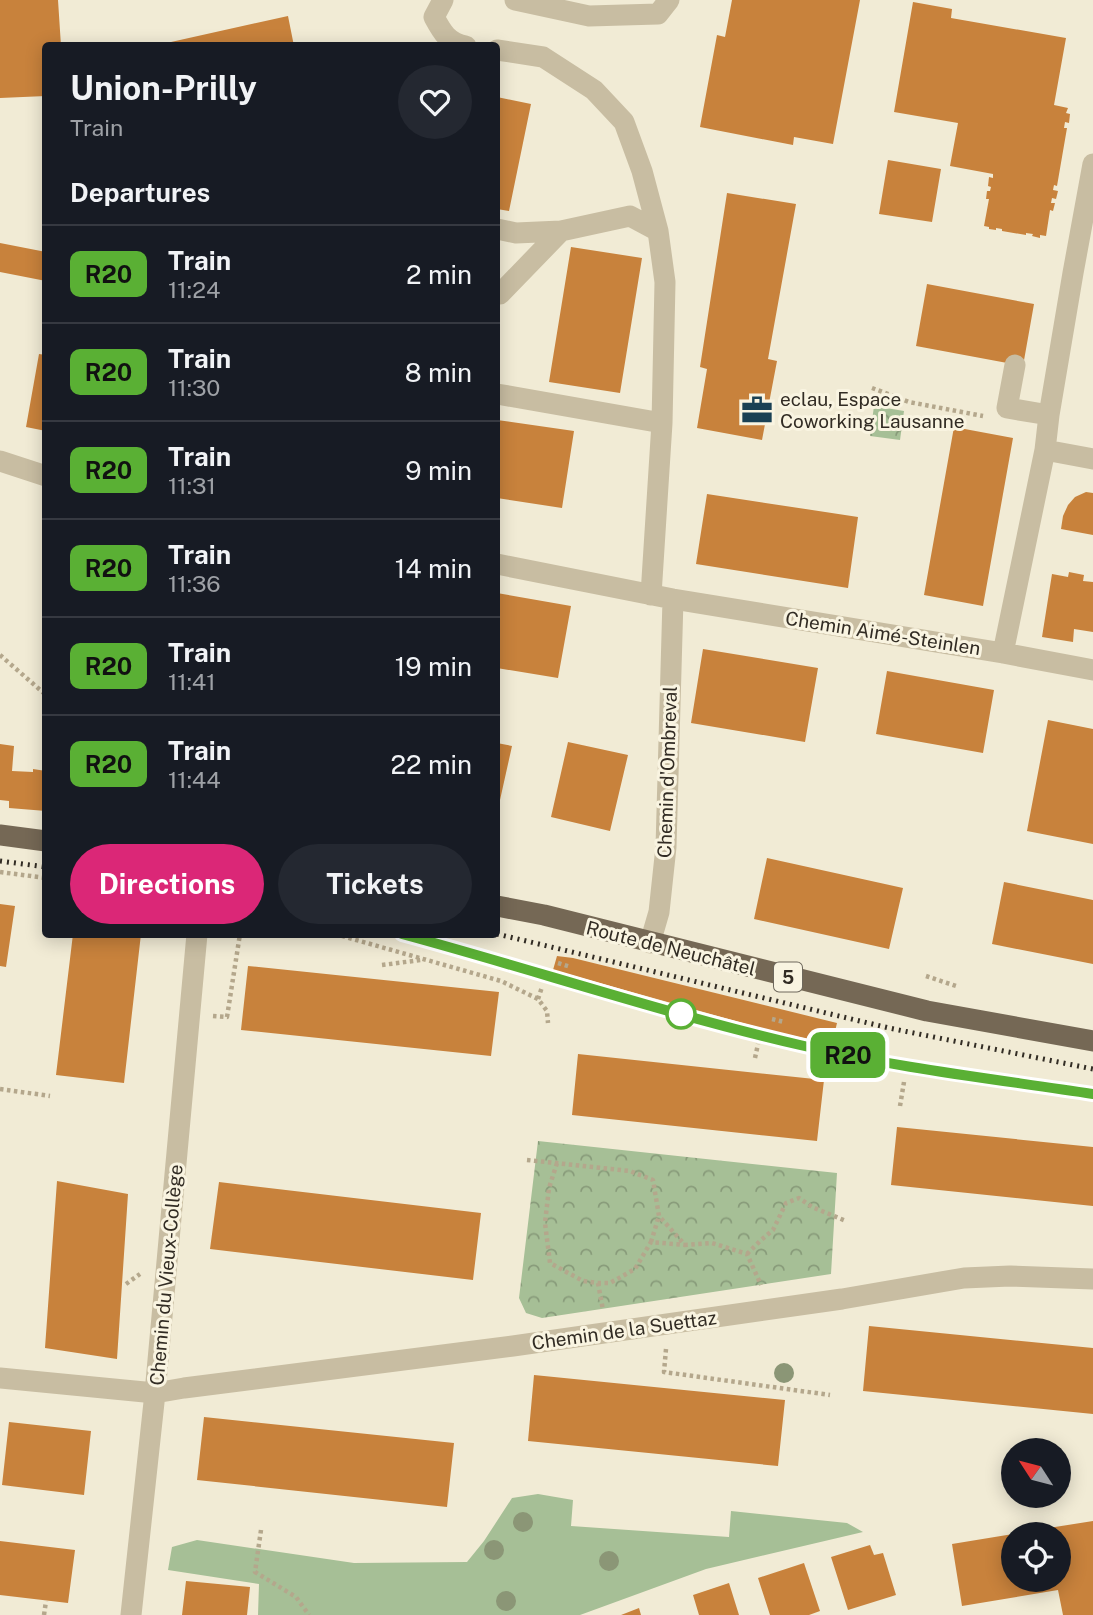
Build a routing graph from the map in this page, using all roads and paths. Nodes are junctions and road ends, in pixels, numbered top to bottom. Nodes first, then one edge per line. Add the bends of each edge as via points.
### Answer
1 (443, 0) edge
2 (515, 0) edge
3 (669, 0) edge
4 (453, 42) edge
5 (500, 50) edge
6 (1093, 164) edge
7 (500, 230) edge
8 (561, 231) junction
9 (658, 231) junction
10 (500, 294) edge
11 (1015, 365) dead end
12 (872, 388) dead end
13 (500, 395) edge
14 (1049, 415) junction
15 (989, 417) dead end
16 (662, 423) junction
17 (1045, 450) junction
18 (1093, 458) edge
19 (0, 461) edge
20 (42, 475) edge
21 (500, 565) edge
22 (651, 595) junction
23 (674, 599) junction
24 (1003, 653) junction
25 (0, 655) edge
26 (1093, 670) edge
27 (42, 692) edge
28 (0, 835) edge
29 (42, 840) edge
30 (0, 872) edge
31 (42, 877) edge
32 (500, 907) edge
33 (197, 938) edge
34 (239, 938) edge
35 (350, 938) edge
36 (650, 943) junction
37 (426, 959) junction
38 (558, 963) dead end
39 (382, 965) dead end
40 (570, 967) dead end
41 (926, 976) dead end
42 (956, 986) dead end
43 (542, 987) dead end
44 (538, 999) junction
45 (207, 1016) dead end
46 (772, 1019) dead end
47 (784, 1022) dead end
48 (548, 1023) dead end
49 (1093, 1041) edge
50 (758, 1044) dead end
51 (755, 1058) dead end
52 (904, 1082) dead end
53 (0, 1089) edge
54 (50, 1096) dead end
55 (900, 1106) dead end
56 (527, 1160) dead end
57 (557, 1163) junction
58 (659, 1216) junction
59 (846, 1221) dead end
60 (650, 1242) junction
61 (685, 1245) junction
62 (747, 1254) junction
63 (147, 1269) dead end
64 (1093, 1279) edge
65 (126, 1283) dead end
66 (598, 1283) junction
67 (763, 1289) dead end
68 (603, 1311) dead end
69 (666, 1349) dead end
70 (0, 1378) edge
71 (155, 1393) junction
72 (830, 1395) dead end
73 (261, 1530) dead end
74 (46, 1601) dead end
75 (44, 1615) edge
76 (131, 1615) edge
77 (309, 1615) edge

1 - 4 street via 434,17
2 - 3 street via 589,16 658,14
5 - 9 street via 543,57 594,90 624,122
6 - 14 street
7 - 8 street
8 - 9 street via 630,216
8 - 10 street
9 - 16 street via 666,282
11 - 14 street via 1007,408
12 - 15 path via 909,402
13 - 16 street
14 - 17 street
16 - 22 street
17 - 18 street
17 - 24 street
19 - 20 street
21 - 22 street, Chemin Aimé-Steinlen
22 - 23 street, Chemin Aimé-Steinlen
23 - 24 street, Chemin Aimé-Steinlen
23 - 36 street, Chemin d'Ombreval via 666,847 659,912
24 - 26 street, Chemin Aimé-Steinlen
25 - 27 path
28 - 29 main road
30 - 31 path
32 - 36 main road, Route de Neuchâtel / 5
33 - 71 street, Chemin du Vieux-Collège
34 - 45 path via 227,1017
35 - 37 path
36 - 49 main road, Route de Neuchâtel / 5 via 927,1011
37 - 39 path
37 - 44 path via 501,981
38 - 40 path
41 - 42 path
43 - 44 path
44 - 48 path via 547,1011
46 - 47 path
50 - 51 path
52 - 55 path
53 - 54 path
56 - 57 path
57 - 58 path via 630,1171 653,1180
57 - 66 path via 545,1223 550,1263 583,1281
58 - 60 path
58 - 61 path
59 - 62 path via 799,1198 786,1203 773,1230
60 - 61 path
60 - 66 path via 635,1269 610,1283
61 - 62 path via 712,1243
62 - 67 path
63 - 65 path
64 - 71 street, Chemin de la Suettaz via 964,1278 541,1342
66 - 68 path
69 - 72 path via 664,1372
70 - 71 street, Chemin de la Suettaz
71 - 76 street, Chemin du Vieux-Collège
73 - 77 path via 255,1572 296,1597
74 - 75 path

